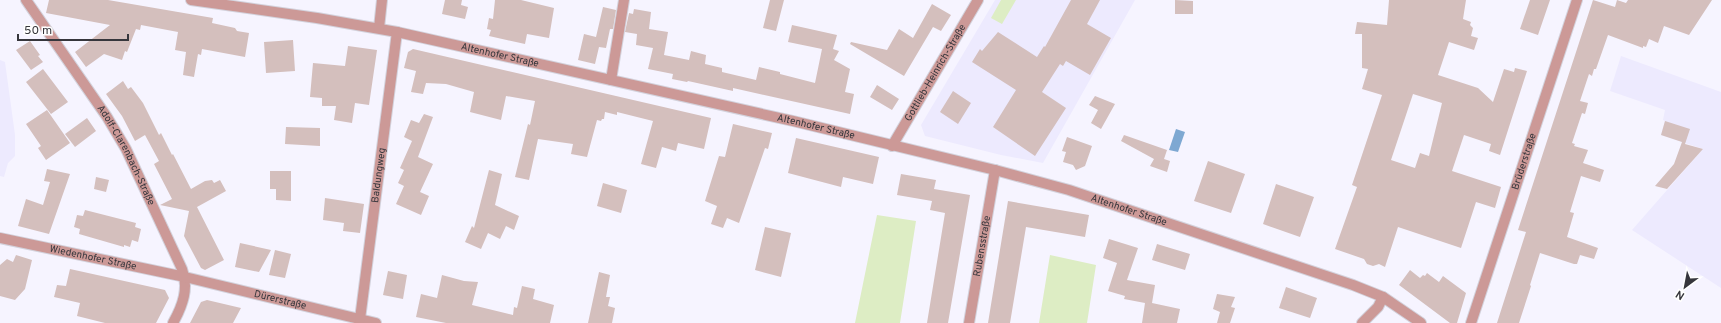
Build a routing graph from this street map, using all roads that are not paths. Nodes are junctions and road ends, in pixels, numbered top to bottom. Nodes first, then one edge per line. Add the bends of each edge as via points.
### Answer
1 (26, 0) edge
2 (190, 0) edge
3 (382, 0) edge
4 (624, 0) edge
5 (978, 0) edge
6 (1577, 0) edge
7 (379, 28) junction
8 (397, 32) junction
9 (611, 80) junction
10 (892, 146) junction
11 (995, 170) junction
12 (0, 238) edge
13 (185, 277) junction
14 (1383, 297) junction
15 (360, 319) junction
16 (173, 323) edge
17 (376, 323) edge
18 (969, 323) edge
19 (1362, 323) edge
20 (1421, 323) edge
21 (1471, 323) edge

1 - 13 street, Adolf-Clarenbach-Straße via 107,117 122,143
2 - 7 street, Altenhofer Straße
3 - 7 street
4 - 9 street
5 - 10 street, Gottlieb-Heinrich-Straße
6 - 21 street, Brüderstraße
7 - 8 street, Altenhofer Straße
8 - 9 street, Altenhofer Straße
8 - 15 street, Baldungweg
9 - 10 street, Altenhofer Straße
10 - 11 street, Altenhofer Straße
11 - 14 street, Altenhofer Straße via 1200,232
11 - 18 street, Rubensstraße
12 - 13 street, Wiedenhofer Straße
13 - 15 street, Dürerstraße
13 - 16 street, Adolf-Clarenbach-Straße via 181,309
14 - 19 street via 1378,307
14 - 20 street, Altenhofer Straße
15 - 17 street, Dürerstraße

